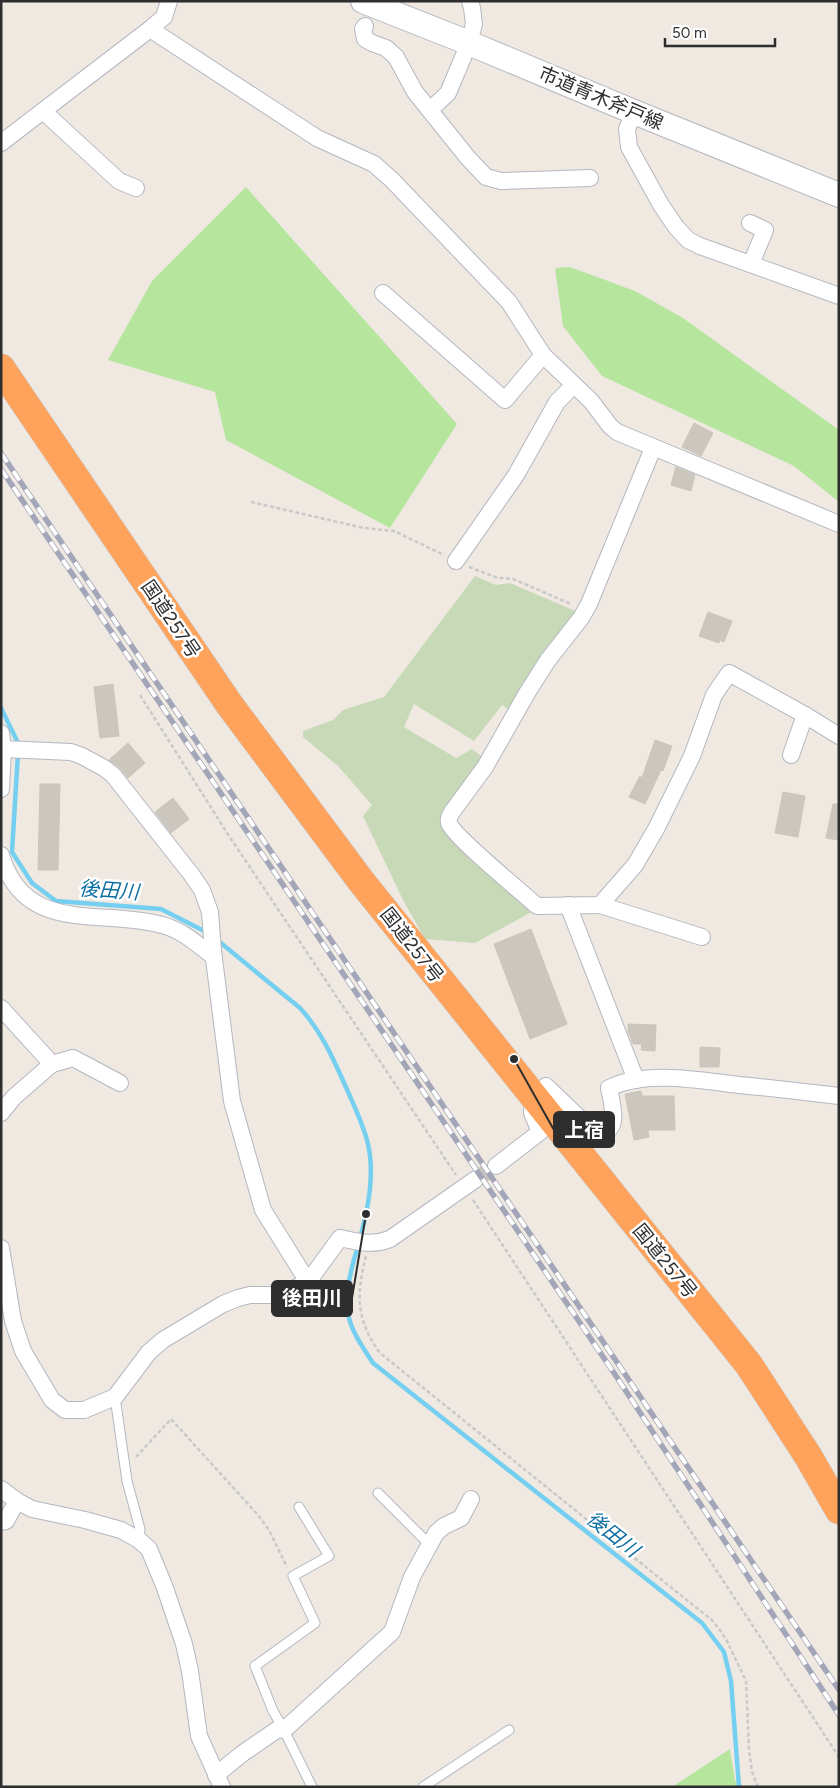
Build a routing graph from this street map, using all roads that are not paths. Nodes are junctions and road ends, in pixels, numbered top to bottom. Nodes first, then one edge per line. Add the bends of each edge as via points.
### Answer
1 (169, 1) edge
2 (363, 1) edge
3 (470, 1) edge
4 (365, 26) dead end
5 (150, 29) junction
6 (469, 43) junction
7 (430, 110) junction
8 (43, 111) junction
9 (634, 112) junction
10 (1, 143) edge
11 (590, 178) dead end
12 (136, 188) dead end
13 (839, 195) edge
14 (750, 223) dead end
15 (751, 264) junction
16 (383, 293) dead end
17 (839, 296) edge
18 (543, 355) junction
19 (1, 368) edge
20 (574, 385) junction
21 (653, 448) junction
22 (839, 524) edge
23 (456, 561) road end
24 (805, 715) junction
25 (839, 736) edge
26 (9, 745) edge
27 (791, 754) dead end
28 (1, 789) edge
29 (1, 855) edge
30 (568, 905) junction
31 (600, 905) junction
32 (702, 937) dead end
33 (213, 954) junction
34 (1, 1008) edge
35 (52, 1064) junction
36 (636, 1080) junction
37 (120, 1083) dead end
38 (839, 1096) edge
39 (532, 1097) junction
40 (1, 1113) edge
41 (496, 1166) tunnel mouth
42 (470, 1183) tunnel mouth
43 (1, 1248) edge
44 (308, 1282) junction
45 (5, 1300) edge
46 (115, 1397) junction
47 (1, 1489) edge
48 (378, 1493) dead end
49 (472, 1499) dead end
50 (17, 1501) junction
51 (299, 1507) dead end
52 (839, 1510) edge
53 (1, 1522) edge
54 (139, 1540) junction
55 (429, 1544) junction
56 (283, 1728) junction
57 (508, 1730) dead end
58 (219, 1781) edge
59 (312, 1787) edge
60 (423, 1787) edge

1 - 5 street via 164,17
2 - 6 street, 市道青木斧戸線
3 - 6 street via 474,24
4 - 7 street via 366,39 386,48 396,57 415,92
5 - 8 street
5 - 18 street via 317,138 374,164 508,302
6 - 7 street via 448,93
6 - 9 street, 市道青木斧戸線
7 - 11 street via 486,177 501,181
8 - 10 street
8 - 12 street via 119,181
9 - 13 street, 市道青木斧戸線
9 - 15 street via 627,128 629,147 676,227 688,240 700,246
14 - 15 street via 765,230
15 - 17 street
16 - 18 street via 505,400
18 - 20 street
19 - 39 highway, 国道257号 via 229,704 361,881
20 - 21 street via 617,432
20 - 23 street via 557,402 516,475
21 - 22 street
21 - 30 street via 585,610 548,660 485,767 450,817 452,827 470,847 537,906
24 - 25 street
24 - 27 street
24 - 31 street via 729,673 714,695 692,756 656,829 635,865
26 - 28 street
26 - 33 street via 71,752 113,774 202,890 210,912
29 - 33 street via 12,881 42,907 63,914 161,924 182,932
30 - 31 street
30 - 36 street
31 - 32 street
33 - 44 street via 232,1101 263,1210
34 - 35 street
35 - 37 street via 72,1058
35 - 40 street via 14,1097
36 - 38 street via 678,1078
36 - 39 street via 609,1088 614,1122 604,1133 596,1134 590,1130 546,1086
39 - 41 street via 532,1114 540,1132
39 - 52 highway, 国道257号 via 749,1366
42 - 44 street via 390,1239 370,1244 340,1238
43 - 45 street
44 - 46 street via 287,1292 238,1298 191,1323 149,1352
45 - 46 street via 22,1351 52,1400 65,1410 84,1410
46 - 54 lane via 127,1481 140,1529
47 - 50 street
48 - 55 lane
49 - 55 street via 461,1518 436,1532
50 - 53 street via 6,1521
50 - 54 street via 32,1508 112,1528
51 - 56 lane via 329,1556 294,1576 315,1623 255,1666
54 - 58 street via 149,1549 184,1644 199,1736
55 - 56 street via 412,1577 392,1632
56 - 58 street via 243,1753
56 - 59 lane
57 - 60 lane

